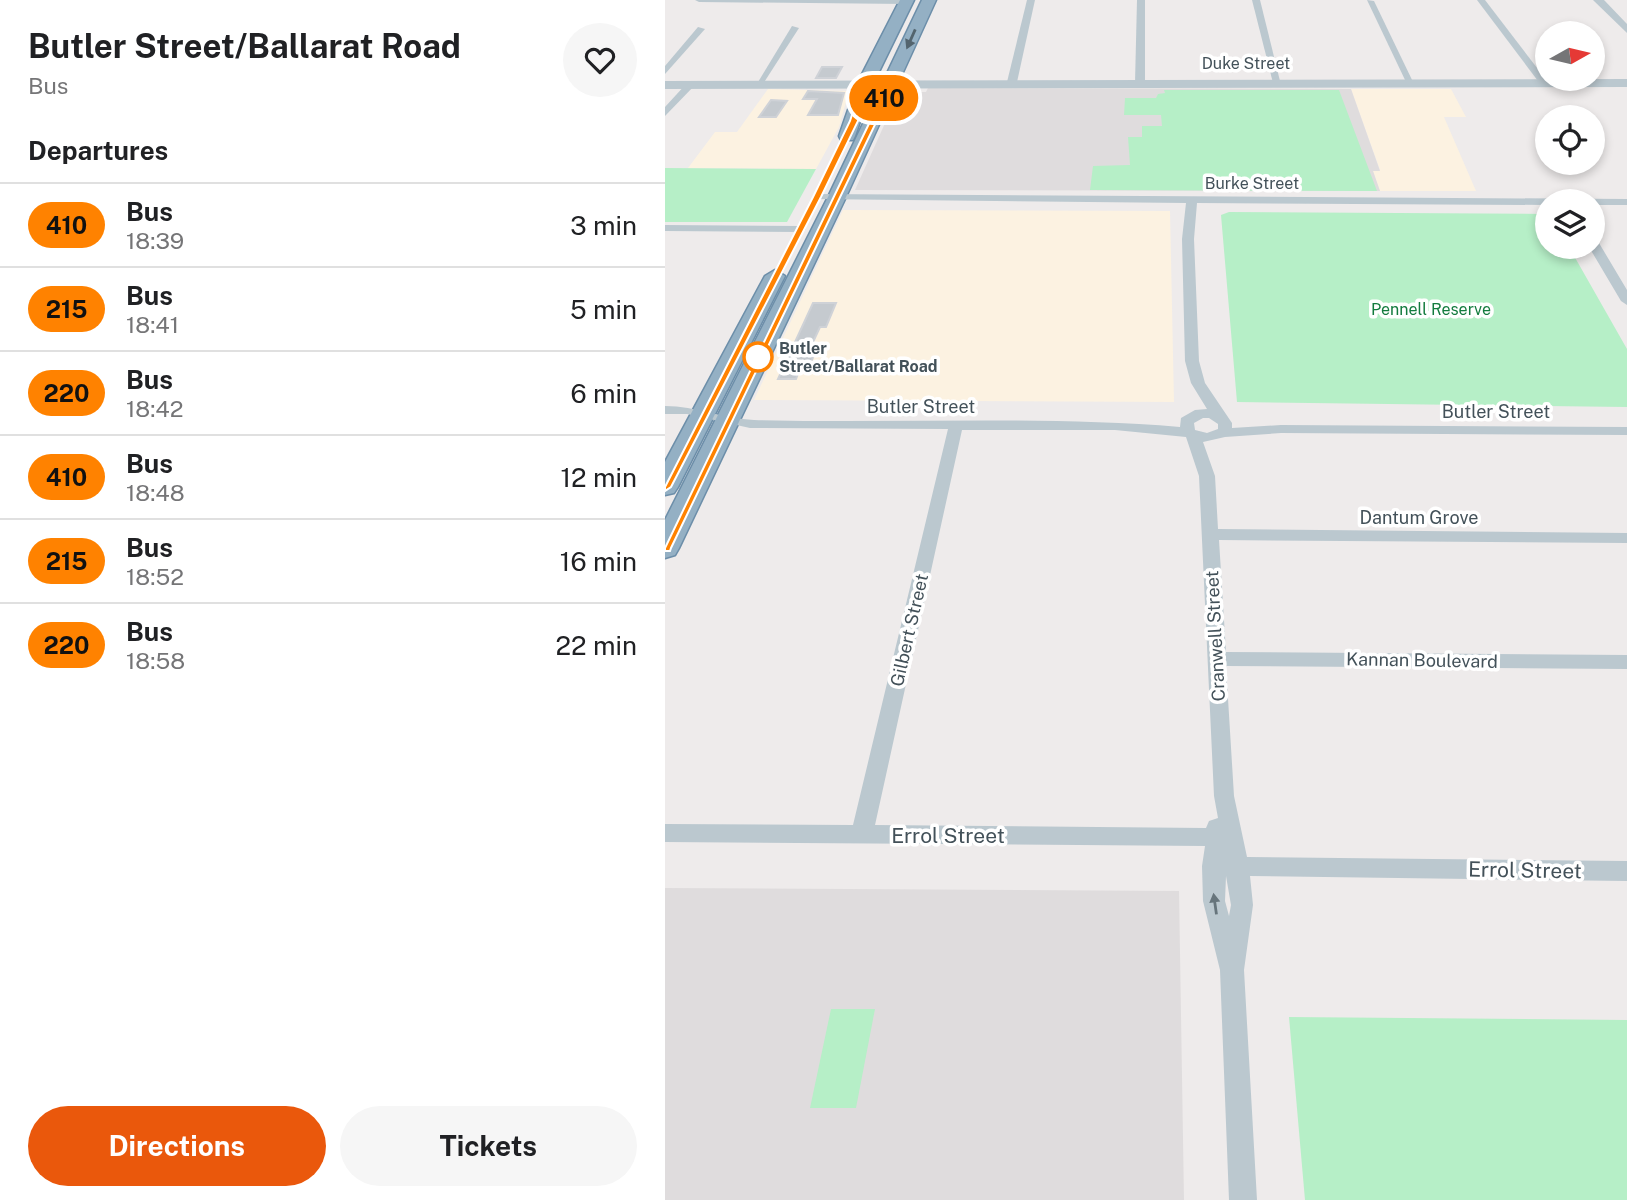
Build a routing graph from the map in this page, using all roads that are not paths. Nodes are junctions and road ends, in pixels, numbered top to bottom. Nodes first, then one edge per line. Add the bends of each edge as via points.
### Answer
1 (699, 0) edge
2 (929, 0) edge
3 (1031, 0) edge
4 (1141, 0) edge
5 (1481, 0) edge
6 (1598, 0) edge
7 (907, 1) edge
8 (1372, 1) edge
9 (1259, 2) edge
10 (1488, 4) edge
11 (795, 28) dead end
12 (701, 29) dead end
13 (1627, 30) edge
14 (1535, 70) edge
15 (665, 71) edge
16 (1012, 80) junction
17 (1140, 80) junction
18 (1278, 81) junction
19 (1410, 81) junction
20 (1535, 81) edge
21 (1605, 81) edge
22 (1627, 81) edge
23 (892, 82) junction
24 (866, 84) junction
25 (665, 85) edge
26 (690, 85) junction
27 (758, 85) junction
28 (665, 113) edge
29 (1192, 199) junction
30 (829, 200) junction
31 (1535, 201) edge
32 (1605, 202) edge
33 (1627, 202) edge
34 (665, 228) edge
35 (800, 229) junction
36 (1603, 259) edge
37 (1627, 300) edge
38 (1198, 383) junction
39 (665, 410) edge
40 (714, 417) junction
41 (956, 425) junction
42 (1191, 425) junction
43 (1220, 426) junction
44 (1627, 431) edge
45 (1207, 476) junction
46 (665, 487) edge
47 (1210, 534) junction
48 (1627, 538) edge
49 (665, 548) edge
50 (1216, 659) junction
51 (1627, 662) edge
52 (665, 833) edge
53 (862, 835) junction
54 (1224, 837) junction
55 (1213, 866) junction
56 (1238, 867) junction
57 (1627, 871) edge
58 (1232, 970) junction
59 (1243, 1200) edge

1 - 7 street
2 -> 23 highway
3 - 16 street
4 - 17 street
5 - 10 street
6 - 13 street
7 - 24 highway
8 - 19 street
9 - 18 street
10 - 14 street
11 - 27 street
12 - 15 street
16 - 17 street, Duke Street
16 - 23 street, Duke Street
17 - 18 street, Duke Street
18 - 19 street, Duke Street
19 - 20 street, Duke Street
21 - 22 street, Duke Street
23 - 24 street, Duke Street
23 - 30 highway
24 - 27 street, Duke Street
24 - 30 highway
25 - 26 street, Duke Street
26 - 27 street, Duke Street
26 - 28 street
29 - 30 street, Burke Street
29 - 31 street, Burke Street
29 - 38 street, Cranwell Street via 1188,239 1191,347
30 - 35 highway
30 - 40 highway
32 - 33 street, Burke Street
34 - 35 street
35 - 40 highway
36 - 37 street
38 - 42 street, Cranwell Street
38 - 43 street, Cranwell Street
39 - 40 street, Butler Street
40 - 41 street, Butler Street via 750,424
40 - 46 highway
40 - 49 highway
41 - 42 street, Butler Street
41 - 53 street, Gilbert Street
42 - 43 street
42 - 43 street
42 - 45 street, Cranwell Street
43 - 44 street, Butler Street
43 - 45 street, Cranwell Street
45 - 47 street, Cranwell Street
47 - 48 street, Dantum Grove
47 - 50 street, Cranwell Street
50 - 51 street, Kannan Boulevard
50 - 54 street, Cranwell Street
52 - 53 street, Errol Street
53 - 54 street, Errol Street
54 - 55 street, Cranwell Street
54 - 56 street, Cranwell Street
55 - 56 street, Errol Street
58 -> 55 street, Cranwell Street via 1214,905
56 - 57 street, Errol Street
56 - 58 street, Cranwell Street via 1242,905
58 - 59 street, Cranwell Street

